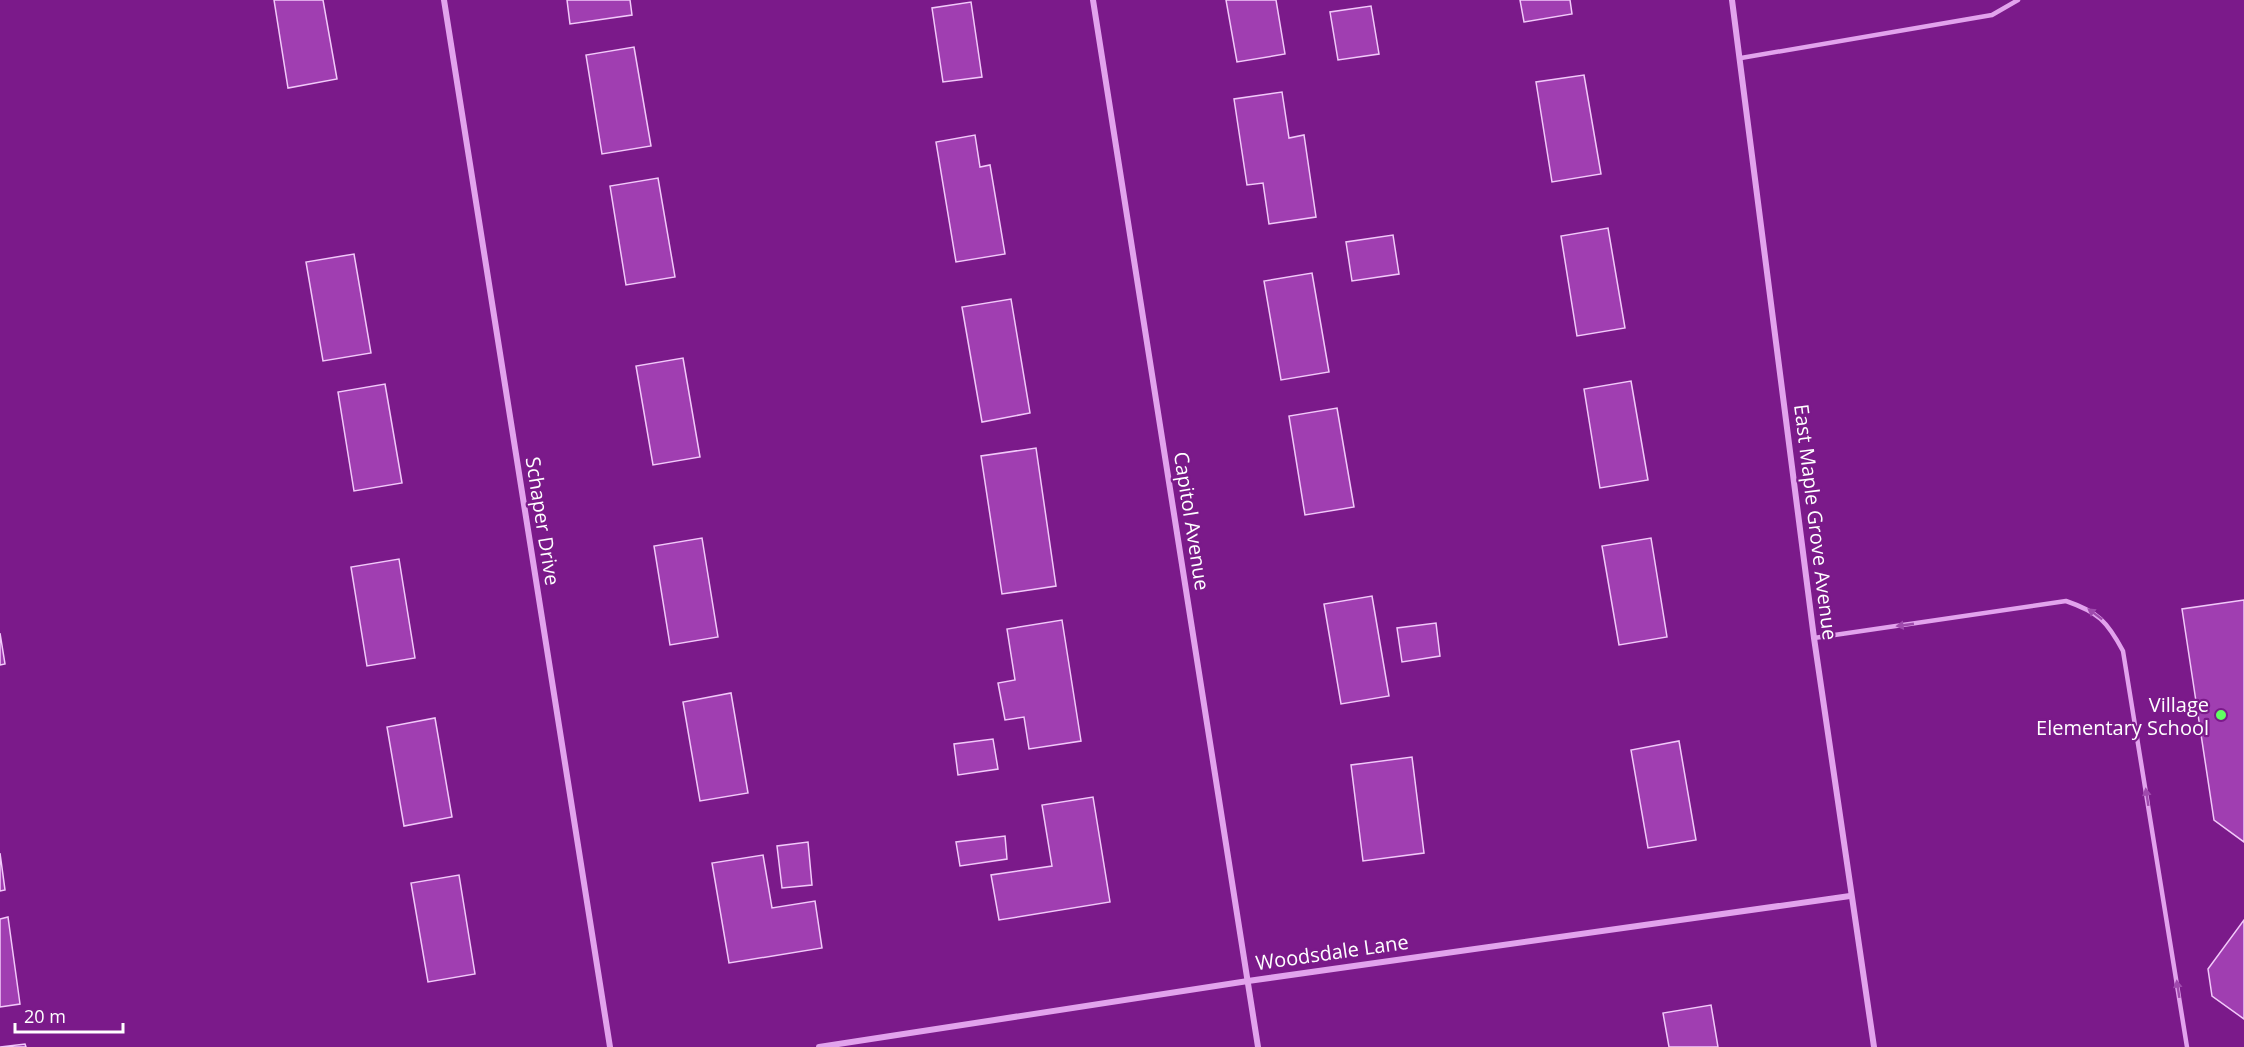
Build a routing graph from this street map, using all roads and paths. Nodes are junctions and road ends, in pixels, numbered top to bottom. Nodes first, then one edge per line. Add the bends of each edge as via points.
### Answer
1 (444, 0) edge
2 (1093, 0) edge
3 (1732, 0) edge
4 (2018, 0) edge
5 (1741, 58) junction
6 (1814, 638) junction
7 (1850, 896) junction
8 (1248, 981) junction
9 (610, 1047) edge
10 (819, 1047) edge
11 (1258, 1047) edge
12 (1874, 1047) edge
13 (2187, 1047) edge

1 - 9 street, Schaper Drive
2 - 8 street, Capitol Avenue
3 - 5 street, East Maple Grove Avenue
4 - 5 lane via 1992,15
5 - 6 street, East Maple Grove Avenue
6 - 7 street, East Maple Grove Avenue
13 -> 6 lane via 2123,651 2110,627 2090,609 2066,602
7 - 8 street, Woodsdale Lane
7 - 12 street, East Maple Grove Avenue
8 - 10 street, Woodsdale Lane
8 - 11 street, Capitol Avenue

